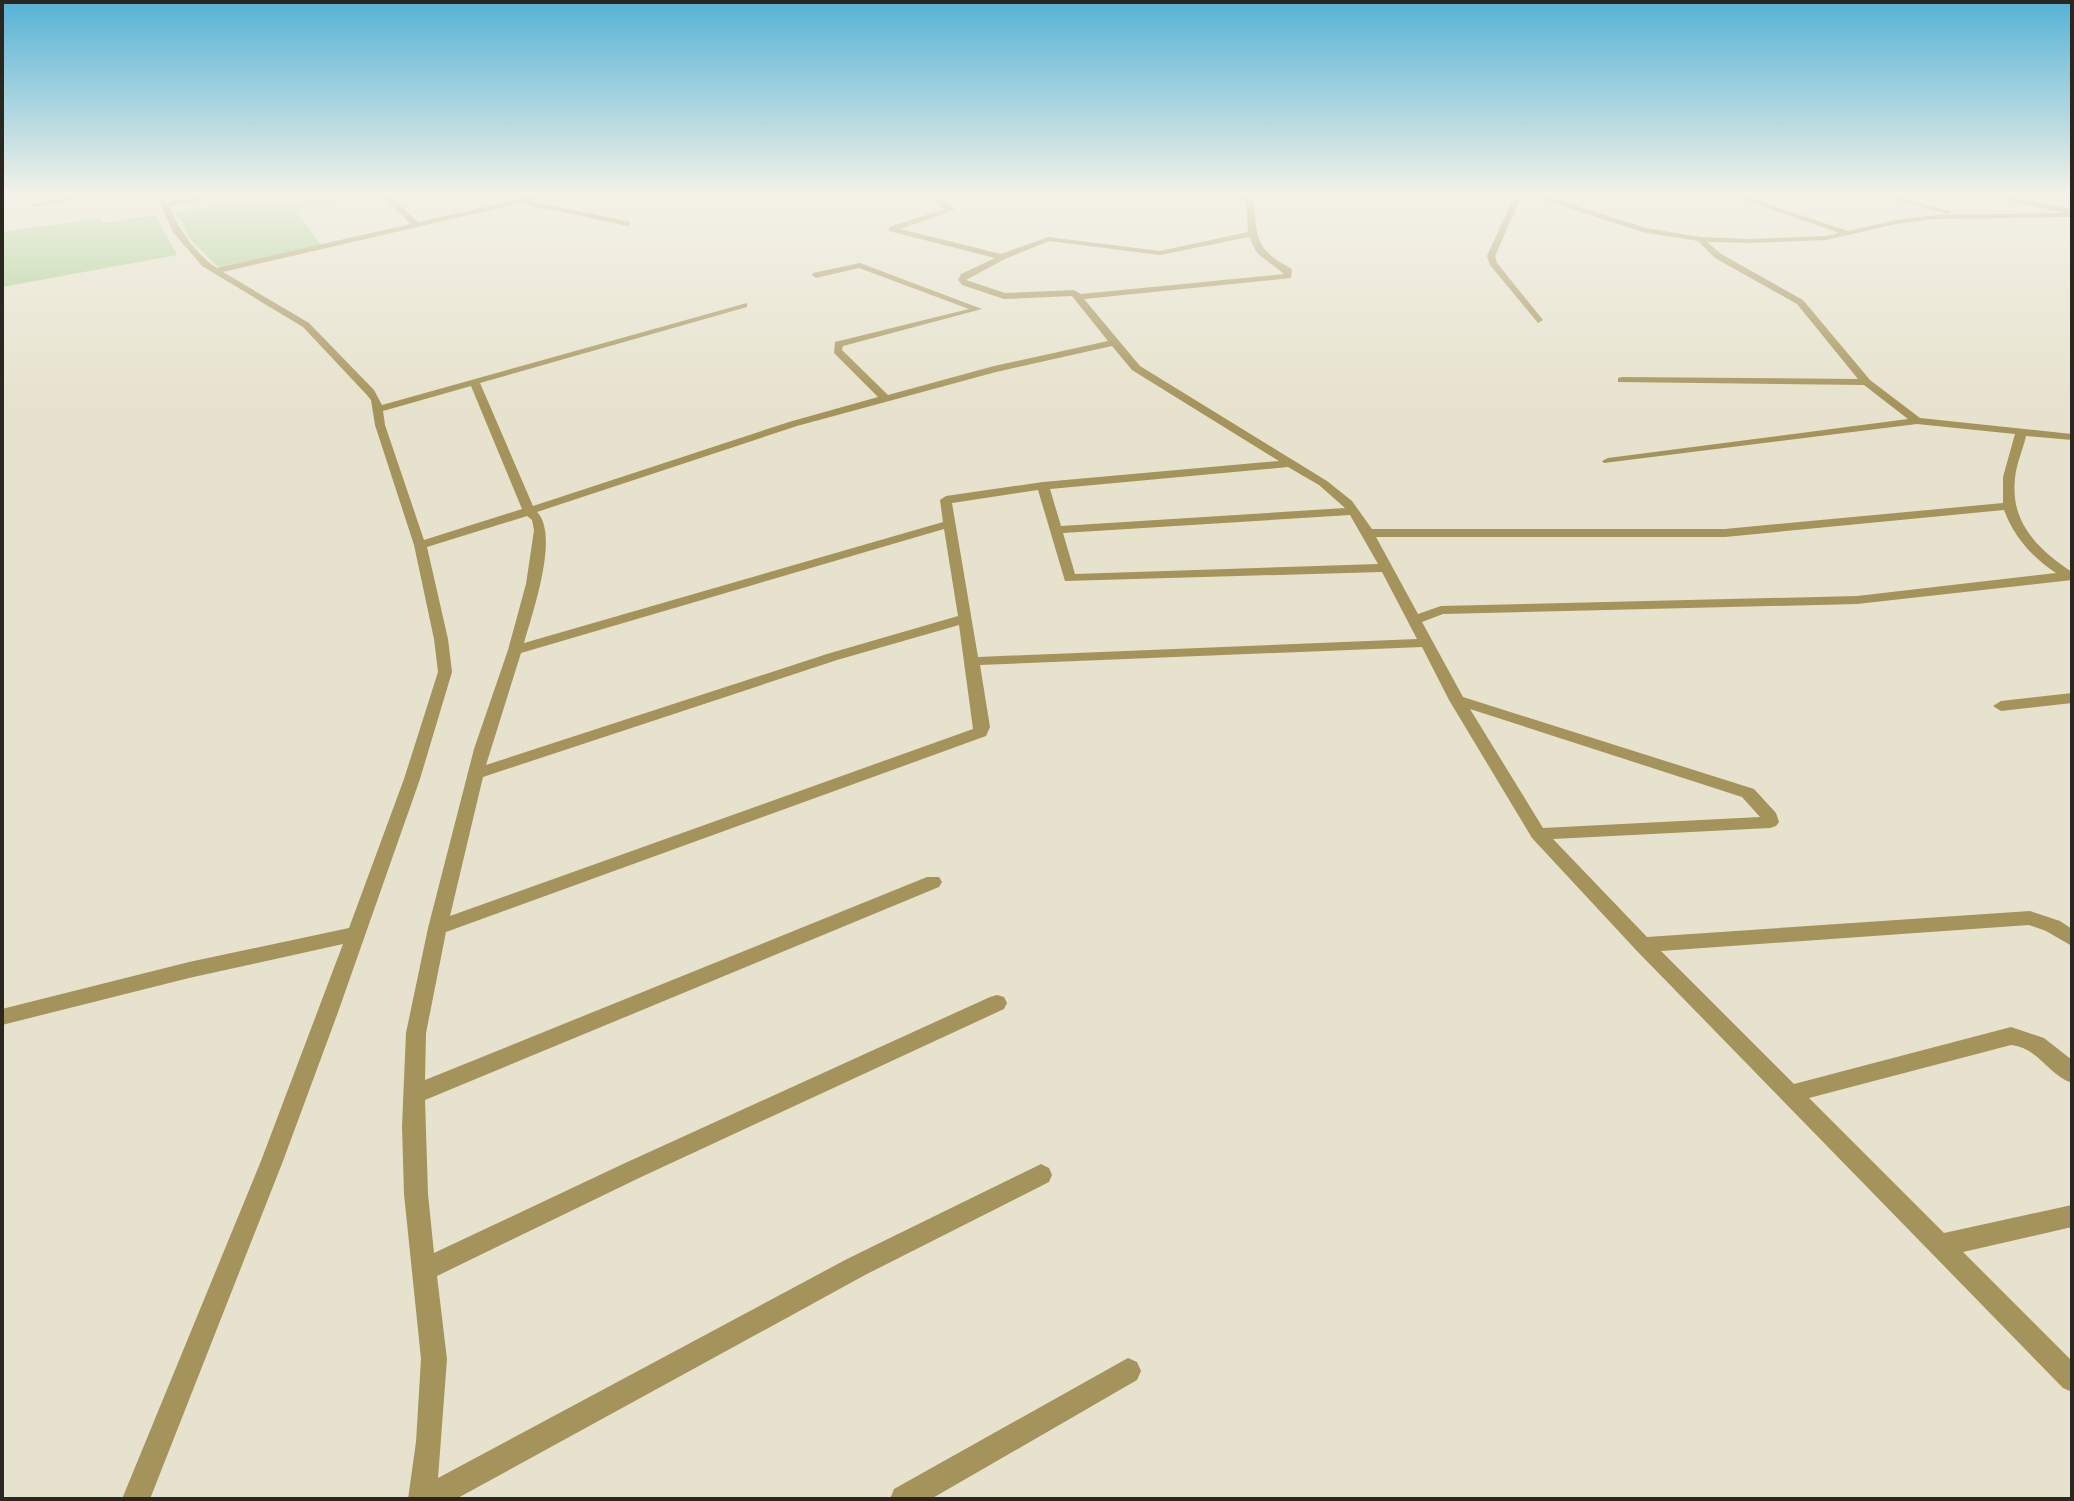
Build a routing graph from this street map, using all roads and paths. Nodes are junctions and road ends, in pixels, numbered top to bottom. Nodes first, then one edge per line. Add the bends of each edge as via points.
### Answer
1 (208, 265) edge
2 (242, 265) edge
3 (860, 265) edge
4 (860, 265) edge
5 (988, 265) edge
6 (1278, 265) edge
7 (1495, 265) edge
8 (1734, 265) edge
9 (215, 271) junction
10 (816, 275) dead end
11 (1079, 297) junction
12 (744, 305) dead end
13 (1538, 320) dead end
14 (1116, 342) junction
15 (1622, 380) dead end
16 (474, 382) junction
17 (1866, 382) junction
18 (885, 398) junction
19 (378, 409) junction
20 (1917, 421) junction
21 (2021, 434) junction
22 (2072, 437) edge
23 (1608, 461) dead end
24 (1290, 463) junction
25 (1043, 486) junction
26 (2008, 506) junction
27 (529, 511) junction
28 (1353, 511) junction
29 (949, 524) junction
30 (1058, 530) junction
31 (1368, 533) junction
32 (420, 545) junction
33 (1387, 568) junction
34 (2070, 577) edge
35 (964, 619) junction
36 (1415, 620) junction
37 (1428, 643) junction
38 (515, 650) junction
39 (973, 661) junction
40 (2072, 698) edge
41 (1457, 700) junction
42 (2001, 706) dead end
43 (476, 774) junction
44 (1538, 834) junction
45 (933, 882) dead end
46 (437, 928) junction
47 (357, 934) junction
48 (2072, 939) edge
49 (1643, 945) junction
50 (997, 1003) dead end
51 (2, 1017) edge
52 (2072, 1074) edge
53 (415, 1094) junction
54 (1790, 1094) junction
55 (1041, 1175) dead end
56 (2072, 1216) edge
57 (1941, 1245) junction
58 (426, 1269) junction
59 (1128, 1371) dead end
60 (2072, 1379) edge
61 (136, 1499) edge
62 (422, 1499) edge
63 (428, 1499) edge
64 (904, 1499) edge

1 - 9 street
2 - 9 street
3 - 18 street via 978,309 838,344 837,351
4 - 10 street
5 - 11 street via 962,280 1004,296
6 - 11 street via 1290,274
7 - 13 street
8 - 17 street via 1800,302
9 - 19 street via 306,325 370,392
11 - 14 street
12 - 16 street
14 - 18 street
14 - 24 street via 1136,368
15 - 17 street
16 - 19 street
16 - 27 street
17 - 20 street
18 - 27 street via 707,450
19 - 32 street
20 - 21 street
20 - 23 street
21 - 22 street
21 - 26 street
24 - 25 street
24 - 28 street via 1335,491
25 - 29 street via 946,500
25 - 30 street
26 - 31 street via 1725,533
26 - 34 street via 2025,541
27 - 32 street
27 - 38 street via 538,521 540,535
28 - 30 street
28 - 31 street
29 - 35 street
29 - 38 street
30 - 33 street via 1070,578
31 - 33 street
32 - 47 street via 445,672
33 - 36 street
34 - 36 street via 1857,600 1441,610
35 - 39 street
35 - 43 street
36 - 37 street
37 - 39 street
37 - 41 street
38 - 43 street
39 - 46 street via 982,727 972,737
40 - 42 street
41 - 44 street
41 - 44 street via 1748,793 1770,817 1770,822
43 - 46 street
44 - 49 street
45 - 53 street
46 - 53 street via 416,1033
47 - 51 street
47 - 61 street
48 - 49 street via 2030,918
49 - 54 street
50 - 58 street
52 - 54 street via 2035,1043 2011,1036
53 - 58 street via 416,1194
54 - 57 street
55 - 63 street via 856,1267
56 - 57 street
57 - 60 street
58 - 62 street via 434,1359
59 - 64 street

